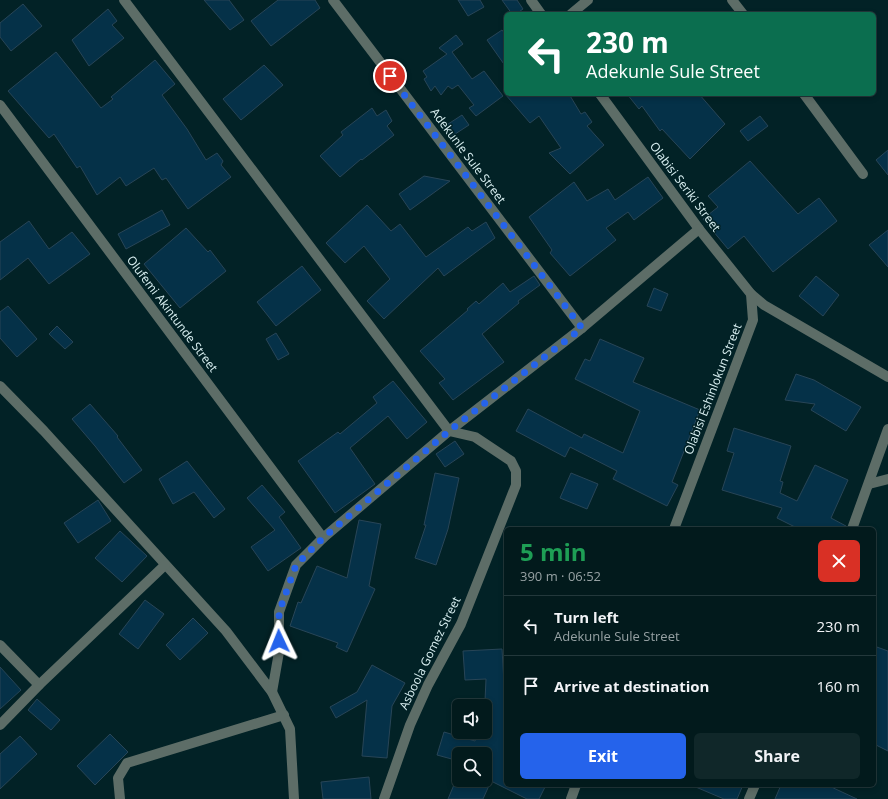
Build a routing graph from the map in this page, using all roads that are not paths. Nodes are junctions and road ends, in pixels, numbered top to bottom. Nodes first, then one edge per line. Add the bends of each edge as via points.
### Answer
1 (124, 0) edge
2 (333, 0) edge
3 (531, 0) edge
4 (588, 0) edge
5 (732, 0) edge
6 (540, 12) edge
7 (573, 12) edge
8 (742, 12) edge
9 (601, 96) edge
10 (805, 96) edge
11 (0, 105) edge
12 (863, 174) dead end
13 (699, 229) junction
14 (751, 294) junction
15 (582, 328) junction
16 (888, 377) edge
17 (0, 386) edge
18 (888, 429) edge
19 (449, 431) junction
20 (888, 479) edge
21 (869, 484) junction
22 (675, 527) edge
23 (853, 527) edge
24 (323, 538) junction
25 (166, 565) junction
26 (0, 645) edge
27 (39, 685) junction
28 (272, 692) junction
29 (284, 715) junction
30 (0, 725) edge
31 (575, 787) edge
32 (754, 787) edge
33 (120, 799) edge
34 (294, 799) edge
35 (384, 799) edge
36 (571, 799) edge
37 (749, 799) edge

1 - 19 street
2 - 15 street, Adekunle Sule Street
3 - 6 street
4 - 7 street
5 - 8 street
9 - 13 street, Olabisi Seriki Street
10 - 12 street
11 - 24 street, Olufemi Akintunde Street
13 - 14 street, Olabisi Seriki Street
13 - 15 street
14 - 16 street
14 - 22 street, Olabisi Eshinlokun Street via 752,320
15 - 19 street
17 - 25 street
18 - 21 street
19 - 24 street
19 - 35 street, Asboola Gomez Street via 475,437 504,455 516,471 516,485 461,624 410,725
20 - 21 street
21 - 23 street
24 - 28 street via 296,565 279,612 279,652
25 - 27 street
25 - 28 street via 226,631
26 - 27 street
27 - 30 street
28 - 29 street
29 - 33 street via 127,763 118,778
29 - 34 street via 290,729
31 - 36 street
32 - 37 street

